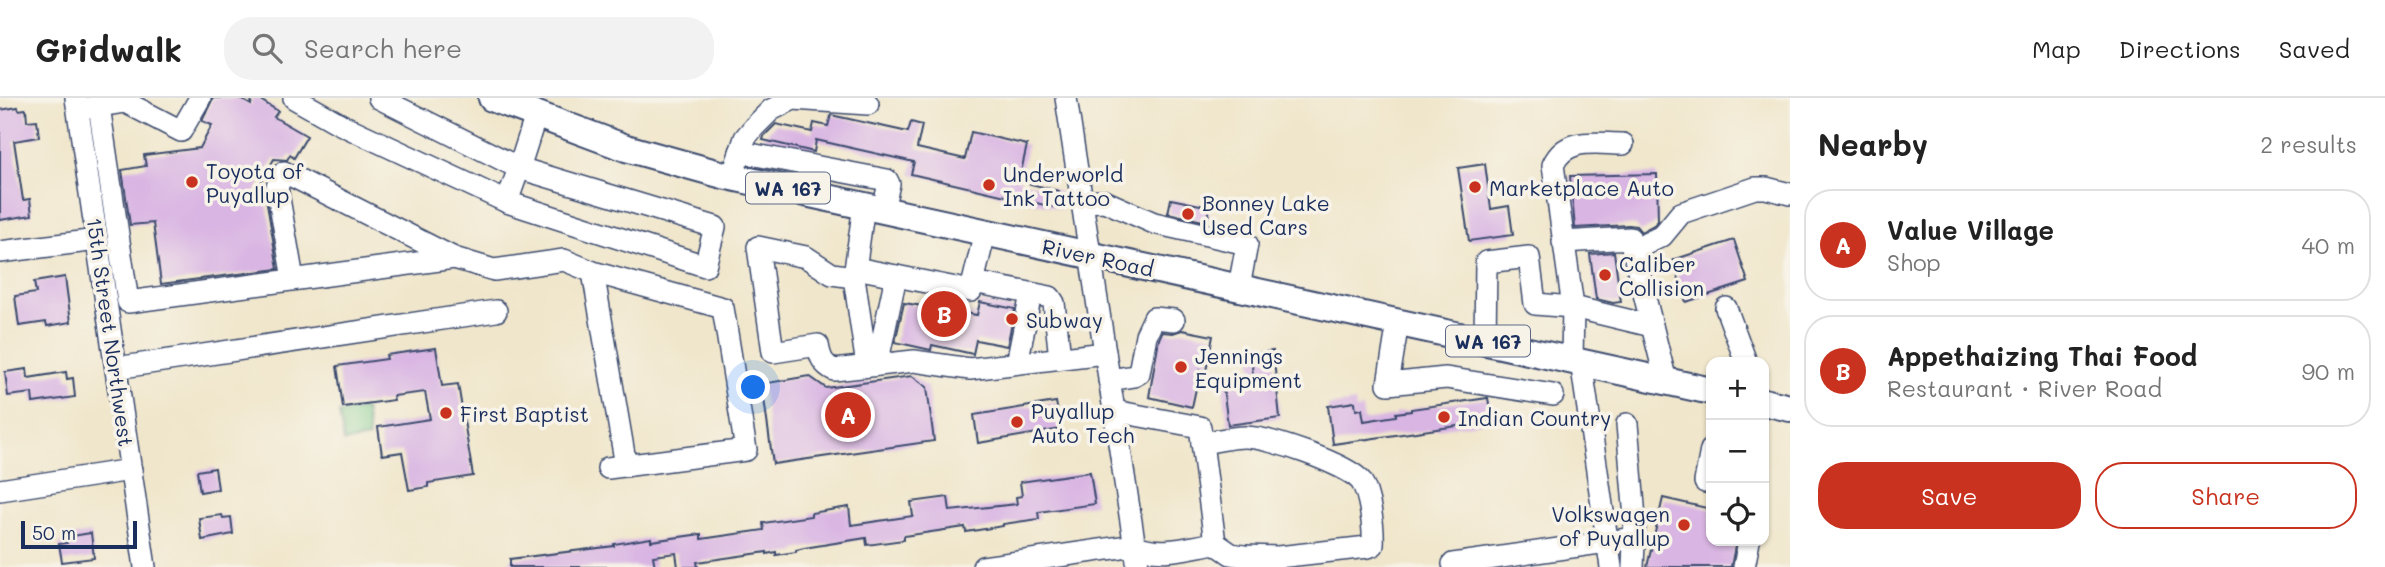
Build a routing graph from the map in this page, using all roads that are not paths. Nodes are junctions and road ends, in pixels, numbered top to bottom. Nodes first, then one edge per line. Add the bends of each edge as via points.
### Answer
1 (200, 98) edge
2 (294, 98) edge
3 (379, 98) edge
4 (492, 98) edge
5 (1066, 98) edge
6 (868, 104) dead end
7 (84, 105) edge
8 (536, 115) junction
9 (1623, 144) dead end
10 (736, 164) junction
11 (519, 168) junction
12 (1790, 194) edge
13 (507, 202) junction
14 (1082, 202) junction
15 (874, 207) junction
16 (985, 232) junction
17 (97, 240) junction
18 (1563, 242) junction
19 (1633, 250) junction
20 (0, 252) edge
21 (1090, 256) junction
22 (453, 258) junction
23 (593, 272) junction
24 (855, 272) junction
25 (896, 276) junction
26 (293, 279) junction
27 (973, 282) junction
28 (1239, 288) junction
29 (1031, 294) junction
30 (1573, 307) junction
31 (1726, 308) dead end
32 (496, 311) dead end
33 (1174, 320) dead end
34 (1398, 322) junction
35 (1652, 326) junction
36 (1485, 341) junction
37 (1105, 353) junction
38 (1743, 357) edge
39 (1060, 358) junction
40 (1577, 360) junction
41 (1017, 363) junction
42 (872, 366) junction
43 (116, 368) junction
44 (1110, 380) junction
45 (1667, 381) junction
46 (1706, 390) edge
47 (1553, 395) dead end
48 (1769, 403) edge
49 (1790, 408) edge
50 (1114, 411) junction
51 (1627, 424) dead end
52 (1202, 443) junction
53 (131, 470) junction
54 (1706, 477) edge
55 (1705, 482) dead end
56 (0, 490) edge
57 (1635, 538) junction
58 (1607, 541) junction
59 (1215, 543) junction
60 (1135, 545) junction
61 (1748, 546) edge
62 (1453, 564) dead end
63 (145, 567) edge
64 (983, 567) edge
65 (1138, 567) edge
66 (1611, 567) edge
67 (1633, 567) edge
68 (1744, 567) edge

1 - 7 street via 181,131 125,102
2 - 13 street
3 - 11 street
4 - 8 main road, River Road / WA 167
5 - 14 street
6 - 10 street via 793,99 771,110 754,127
7 - 17 street, 15th Street Northwest
7 - 26 street via 128,302
8 - 10 main road, River Road / WA 167 via 626,148
8 - 11 street
9 - 18 street via 1572,145 1557,156 1553,174
10 - 15 main road, River Road / WA 167 via 816,181
11 - 13 street
11 - 13 street via 715,227 705,266
12 - 19 street via 1755,188 1681,213 1662,236
14 - 21 street
14 - 28 street via 1104,201 1154,223 1247,244
15 - 16 main road, River Road / WA 167
15 - 24 street
16 - 21 main road, River Road / WA 167
16 - 27 street
17 - 20 street
17 - 43 street, 15th Street Northwest
18 - 19 street via 1630,238
18 - 30 street
19 - 35 street
21 - 28 main road, River Road / WA 167
21 - 37 street
22 - 23 street via 494,270 564,260
22 - 26 street
22 - 26 street via 284,172 277,187
23 - 23 street via 617,467 746,450 723,308
24 - 25 street
24 - 42 street
24 - 42 street via 832,274 806,257 758,247 773,352 818,345 826,366 834,370
25 - 27 street via 971,291
25 - 42 street
27 - 29 street
28 - 34 main road, River Road / WA 167
29 - 39 street via 1055,303
29 - 41 street
30 - 35 street
30 - 36 street via 1535,304 1529,257 1486,262
30 - 40 street
31 - 38 street
32 - 43 street
33 - 44 street via 1154,318 1139,373
34 - 36 main road, River Road / WA 167
34 - 47 street via 1388,384 1446,378
35 - 45 street
36 - 40 main road, River Road / WA 167
37 - 39 street
37 - 44 street
39 - 41 street
40 - 45 main road, River Road / WA 167
40 - 58 street
41 - 42 street via 970,369 914,361
43 - 53 street, 15th Street Northwest
44 - 50 street
45 - 46 main road, River Road / WA 167
48 - 49 main road
50 - 52 street via 1200,427
50 - 60 street
51 - 57 street
52 - 59 street
52 - 59 street via 1260,439 1350,472 1366,490 1374,533 1373,545 1368,547 1278,557 1231,554
53 - 56 street
53 - 63 street, 15th Street Northwest
54 - 55 street
57 - 58 street
57 - 67 street
58 - 62 street
58 - 66 street
59 - 60 street via 1164,552
60 - 64 street
60 - 65 street
61 - 68 street

